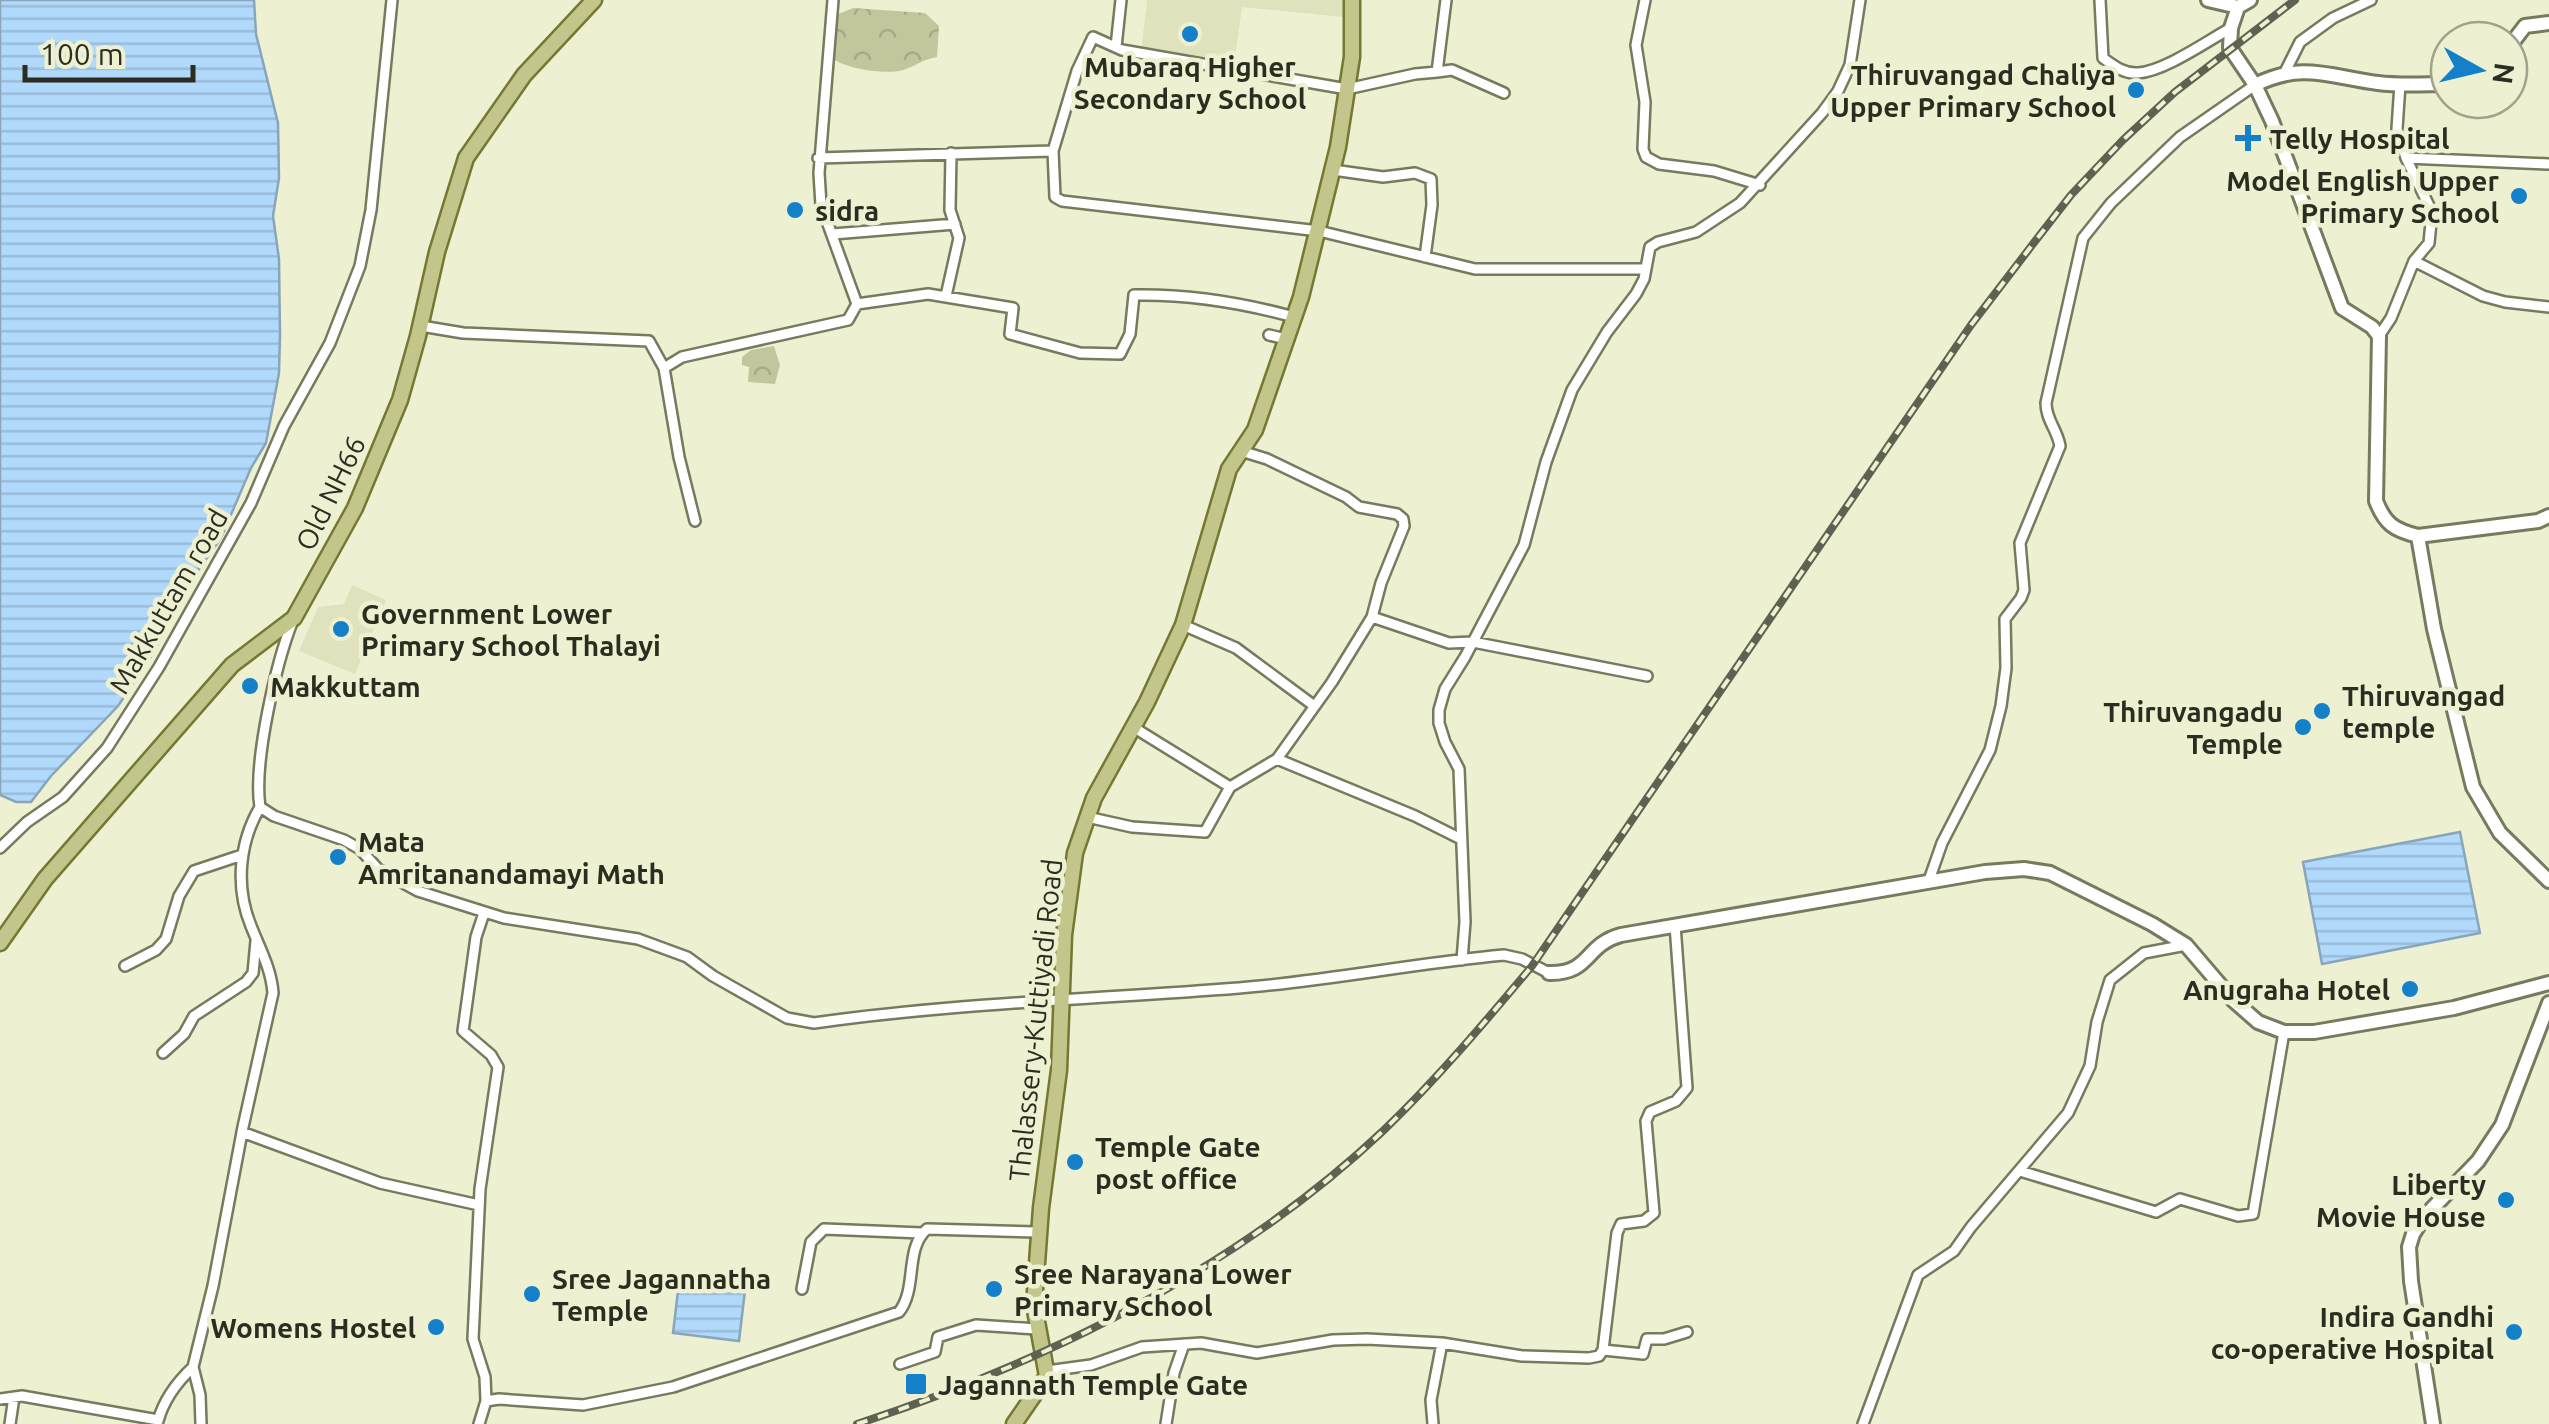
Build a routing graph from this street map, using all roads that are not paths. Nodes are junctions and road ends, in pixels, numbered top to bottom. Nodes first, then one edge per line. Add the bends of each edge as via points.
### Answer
1 (392, 0) edge
2 (594, 0) edge
3 (833, 0) edge
4 (1120, 0) edge
5 (1352, 0) edge
6 (1446, 0) edge
7 (1645, 0) edge
8 (1860, 0) edge
9 (2100, 0) edge
10 (2208, 0) edge
11 (2371, 0) edge
12 (2244, 3) edge
13 (2231, 28) junction
14 (1116, 47) junction
15 (1437, 72) junction
16 (2285, 72) junction
17 (2400, 84) junction
18 (2429, 84) edge
19 (2255, 85) junction
20 (1347, 89) junction
21 (1504, 92) dead end
22 (1053, 150) junction
23 (952, 153) junction
24 (818, 158) junction
25 (2406, 158) junction
26 (2549, 164) edge
27 (1333, 170) junction
28 (1760, 185) junction
29 (955, 224) junction
30 (1318, 231) junction
31 (833, 234) junction
32 (1425, 257) junction
33 (2414, 261) junction
34 (1645, 269) junction
35 (946, 296) junction
36 (857, 304) junction
37 (2549, 307) edge
38 (1294, 317) junction
39 (420, 326) junction
40 (1269, 335) dead end
41 (2379, 336) junction
42 (1286, 339) junction
43 (664, 368) junction
44 (1241, 451) junction
45 (2549, 516) edge
46 (694, 521) dead end
47 (2418, 536) junction
48 (1372, 617) junction
49 (294, 618) junction
50 (1183, 625) junction
51 (1473, 642) junction
52 (1647, 676) dead end
53 (1313, 705) junction
54 (1133, 727) junction
55 (1278, 759) junction
56 (1230, 787) junction
57 (260, 807) junction
58 (1087, 817) junction
59 (1460, 838) junction
60 (0, 848) edge
61 (242, 855) junction
62 (2549, 881) edge
63 (1928, 883) junction
64 (484, 913) junction
65 (1675, 925) junction
66 (256, 938) junction
67 (0, 942) edge
68 (2186, 946) junction
69 (1462, 960) junction
70 (126, 966) dead end
71 (1549, 974) joint
72 (2549, 983) edge
73 (1060, 1001) junction
74 (2549, 1003) edge
75 (2284, 1032) junction
76 (163, 1054) dead end
77 (242, 1132) junction
78 (2020, 1171) junction
79 (479, 1205) junction
80 (1038, 1232) junction
81 (922, 1233) junction
82 (802, 1288) dead end
83 (1037, 1329) junction
84 (1686, 1332) dead end
85 (1442, 1343) junction
86 (1184, 1344) junction
87 (1604, 1350) junction
88 (900, 1364) dead end
89 (193, 1368) junction
90 (1047, 1371) junction
91 (14, 1397) junction
92 (0, 1399) edge
93 (486, 1401) junction
94 (158, 1422) edge
95 (10, 1424) edge
96 (201, 1424) edge
97 (479, 1424) edge
98 (1014, 1424) edge
99 (1166, 1424) edge
100 (1433, 1424) edge
101 (1863, 1424) edge
102 (2433, 1424) edge

1 - 60 street, Makkuttam road via 371,210 360,266 330,343 251,503 107,748 63,797
2 - 39 main road, Old NH66 via 524,75 466,158
3 - 24 street
4 - 14 street
5 - 20 main road, Thalassery-Kuttiyadi Road
6 - 15 street
7 - 28 street via 1636,45 1646,157
8 - 28 street via 1850,65 1838,91
9 - 13 street via 2103,58 2136,74
10 - 12 street
11 - 16 street via 2300,42
12 - 13 street
13 - 19 street via 2230,48
14 - 20 street
14 - 22 street via 1094,37
15 - 20 street
15 - 21 street via 1452,70
16 - 17 street
16 - 19 street
17 - 18 street
17 - 25 street via 2397,129
19 - 41 street via 2342,308
19 - 63 street via 2180,137 2083,238 2046,403 2060,446 2020,543 2024,590 2005,619 2001,706 1990,750
20 - 27 main road, Thalassery-Kuttiyadi Road
22 - 23 street
22 - 30 street via 1055,196 1062,201
23 - 24 street
23 - 29 street
24 - 31 street
25 - 26 street
25 - 33 street via 2432,212 2430,242
27 - 30 main road, Thalassery-Kuttiyadi Road
27 - 32 street via 1384,177 1415,172 1430,180
28 - 34 street via 1696,232 1658,242
29 - 31 street
29 - 35 street via 960,238
30 - 32 street
30 - 38 main road, Thalassery-Kuttiyadi Road
31 - 36 street
32 - 34 street via 1475,269
33 - 37 street via 2483,296
33 - 41 street
34 - 51 street via 1636,294 1572,390 1524,545
35 - 36 street
35 - 38 street via 1014,308 1010,334 1080,353 1120,354 1130,334 1134,295 1181,294
36 - 43 street via 854,315 836,324 682,357
38 - 42 main road, Thalassery-Kuttiyadi Road
39 - 43 street via 649,341
39 - 49 main road, Old NH66 via 400,400 355,508
40 - 42 street
41 - 47 street via 2376,501 2384,521
42 - 44 main road, Thalassery-Kuttiyadi Road via 1255,430
43 - 46 street
44 - 48 street via 1359,506 1403,519
44 - 50 main road, Thalassery-Kuttiyadi Road via 1229,469
45 - 47 street
47 - 62 street via 2473,786 2500,833
48 - 51 street via 1449,643
48 - 53 street
49 - 57 street via 262,752
49 - 67 main road, Old NH66 via 232,665 45,879
50 - 53 street via 1236,648
50 - 54 main road, Thalassery-Kuttiyadi Road
51 - 52 street
51 - 59 street via 1439,710 1458,769
53 - 55 street
54 - 56 street
54 - 58 main road, Thalassery-Kuttiyadi Road
55 - 56 street
55 - 59 street
56 - 58 street via 1205,832 1132,828
57 - 61 street
57 - 64 street via 344,840 418,892
58 - 73 main road, Thalassery-Kuttiyadi Road via 1070,882
59 - 69 street
61 - 66 street via 242,901
61 - 70 street via 194,871 178,896 166,938
63 - 65 street
63 - 68 street via 2024,869 2050,873
64 - 73 street via 638,939 686,957 787,1018 814,1023
64 - 79 street via 463,1032 498,1067
65 - 71 street via 1612,938 1574,971
65 - 87 street via 1687,1088 1646,1121 1654,1214 1619,1228
66 - 76 street via 246,982 194,1016
66 - 77 street via 273,992
68 - 75 street via 2258,1022
68 - 78 street via 2144,954 2110,980 2081,1092
69 - 71 street via 1514,956
69 - 73 street via 1326,980
72 - 75 street via 2454,1008
73 - 80 main road, Thalassery-Kuttiyadi Road via 1060,1070
74 - 102 street via 2502,1124 2478,1161 2424,1217 2409,1247
75 - 78 street via 2253,1214 2180,1200 2156,1212
77 - 79 street via 380,1183
77 - 89 street
78 - 101 street via 1954,1251 1918,1275
79 - 93 street via 473,1339
80 - 81 street via 940,1227
80 - 83 main road, Thalassery-Kuttiyadi Road
81 - 82 street via 824,1229 811,1242
81 - 93 street via 899,1312 674,1388 583,1405
83 - 88 street via 976,1324 938,1337 935,1352
83 - 90 main road, Thalassery-Kuttiyadi Road
84 - 87 street via 1646,1339 1644,1354
85 - 86 street via 1333,1340 1257,1352
85 - 87 street via 1522,1356 1589,1358
85 - 100 street via 1430,1400
86 - 90 street via 1142,1347
86 - 99 street
89 - 94 street via 175,1386
89 - 96 street
90 - 98 main road
91 - 92 street
91 - 94 street
91 - 95 street
93 - 97 street

